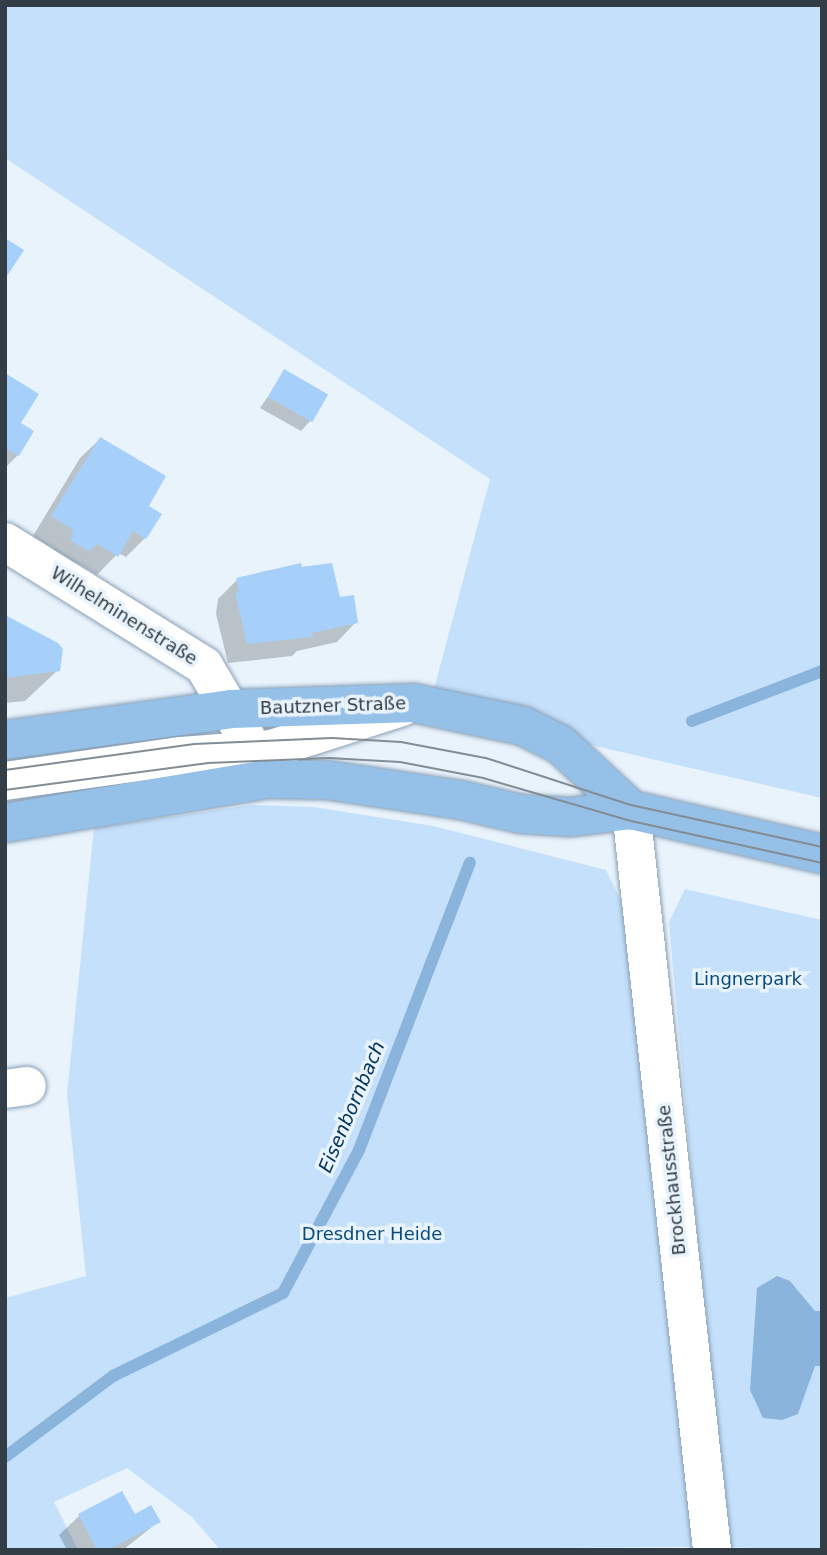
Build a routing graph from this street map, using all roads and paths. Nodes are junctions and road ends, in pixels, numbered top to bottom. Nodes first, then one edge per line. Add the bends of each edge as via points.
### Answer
1 (5, 542) edge
2 (414, 703) junction
3 (231, 709) junction
4 (5, 740) edge
5 (260, 765) junction
6 (5, 781) edge
7 (631, 810) junction
8 (5, 823) edge
9 (822, 854) edge
10 (712, 1550) edge

1 - 3 street, Wilhelminenstraße via 204,666
2 - 3 main road, Bautzner Straße
2 - 5 street via 309,739
2 - 7 main road, Bautzner Straße via 523,726 561,745
3 - 4 main road, Bautzner Straße
3 - 5 street, Wilhelminenstraße
5 - 6 street via 181,756
5 - 7 main road, Bautzner Straße via 521,814 570,817
5 - 8 main road, Bautzner Straße
7 - 9 main road, Bautzner Straße
7 - 10 street, Brockhausstraße

